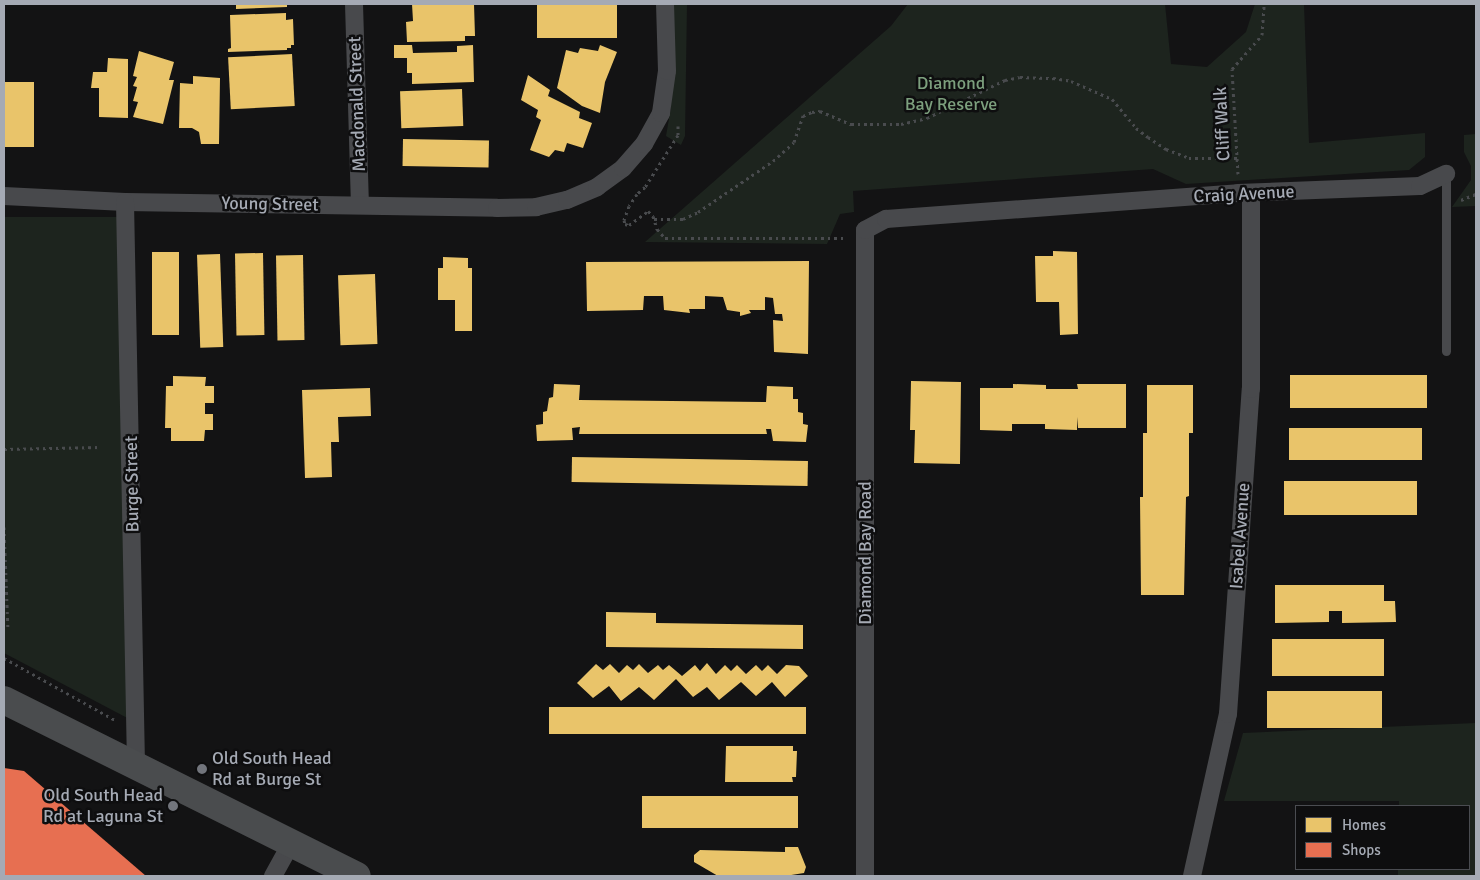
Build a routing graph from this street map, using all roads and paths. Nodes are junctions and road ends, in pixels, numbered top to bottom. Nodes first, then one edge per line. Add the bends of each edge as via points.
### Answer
1 (354, 4) edge
2 (664, 4) edge
3 (1264, 4) edge
4 (678, 118) dead end
5 (1238, 158) junction
6 (1446, 174) joint
7 (1244, 193) junction
8 (4, 196) edge
9 (125, 202) junction
10 (360, 205) junction
11 (654, 218) junction
12 (865, 230) junction
13 (1446, 351) dead end
14 (101, 447) dead end
15 (4, 449) edge
16 (4, 527) edge
17 (8, 629) dead end
18 (4, 658) edge
19 (4, 700) edge
20 (123, 724) dead end
21 (136, 766) junction
22 (291, 844) junction
23 (273, 876) edge
24 (357, 876) edge
25 (866, 876) edge
26 (1192, 876) edge

1 - 10 street, Macdonald Street
2 - 10 street, Young Street via 667,71 661,113 644,144 623,168 597,187 567,200 536,207
3 - 5 path, Cliff Walk via 1262,35 1232,69
4 - 11 path via 678,135 633,200 624,220 629,225 645,211
5 - 7 path, Cliff Walk
5 - 11 path via 1189,158 1166,149 1136,128 1112,99 1070,82 1020,77 1005,80 927,118 901,124 851,124 820,111 812,112 803,116 794,142 773,162 698,212 683,219
6 - 7 street, Craig Avenue via 1420,186
6 - 13 lane, Craig Avenue
7 - 12 street, Craig Avenue via 886,219
7 - 26 street, Isabel Avenue via 1251,389 1228,714
8 - 9 street, Young Street
9 - 10 street, Young Street
9 - 21 street, Burge Street
11 - 12 path via 657,229 666,238 850,238
12 - 25 street, Diamond Bay Road
14 - 15 path
16 - 17 path
18 - 20 path
19 - 21 main road
21 - 22 main road
22 - 23 street
22 - 24 main road

